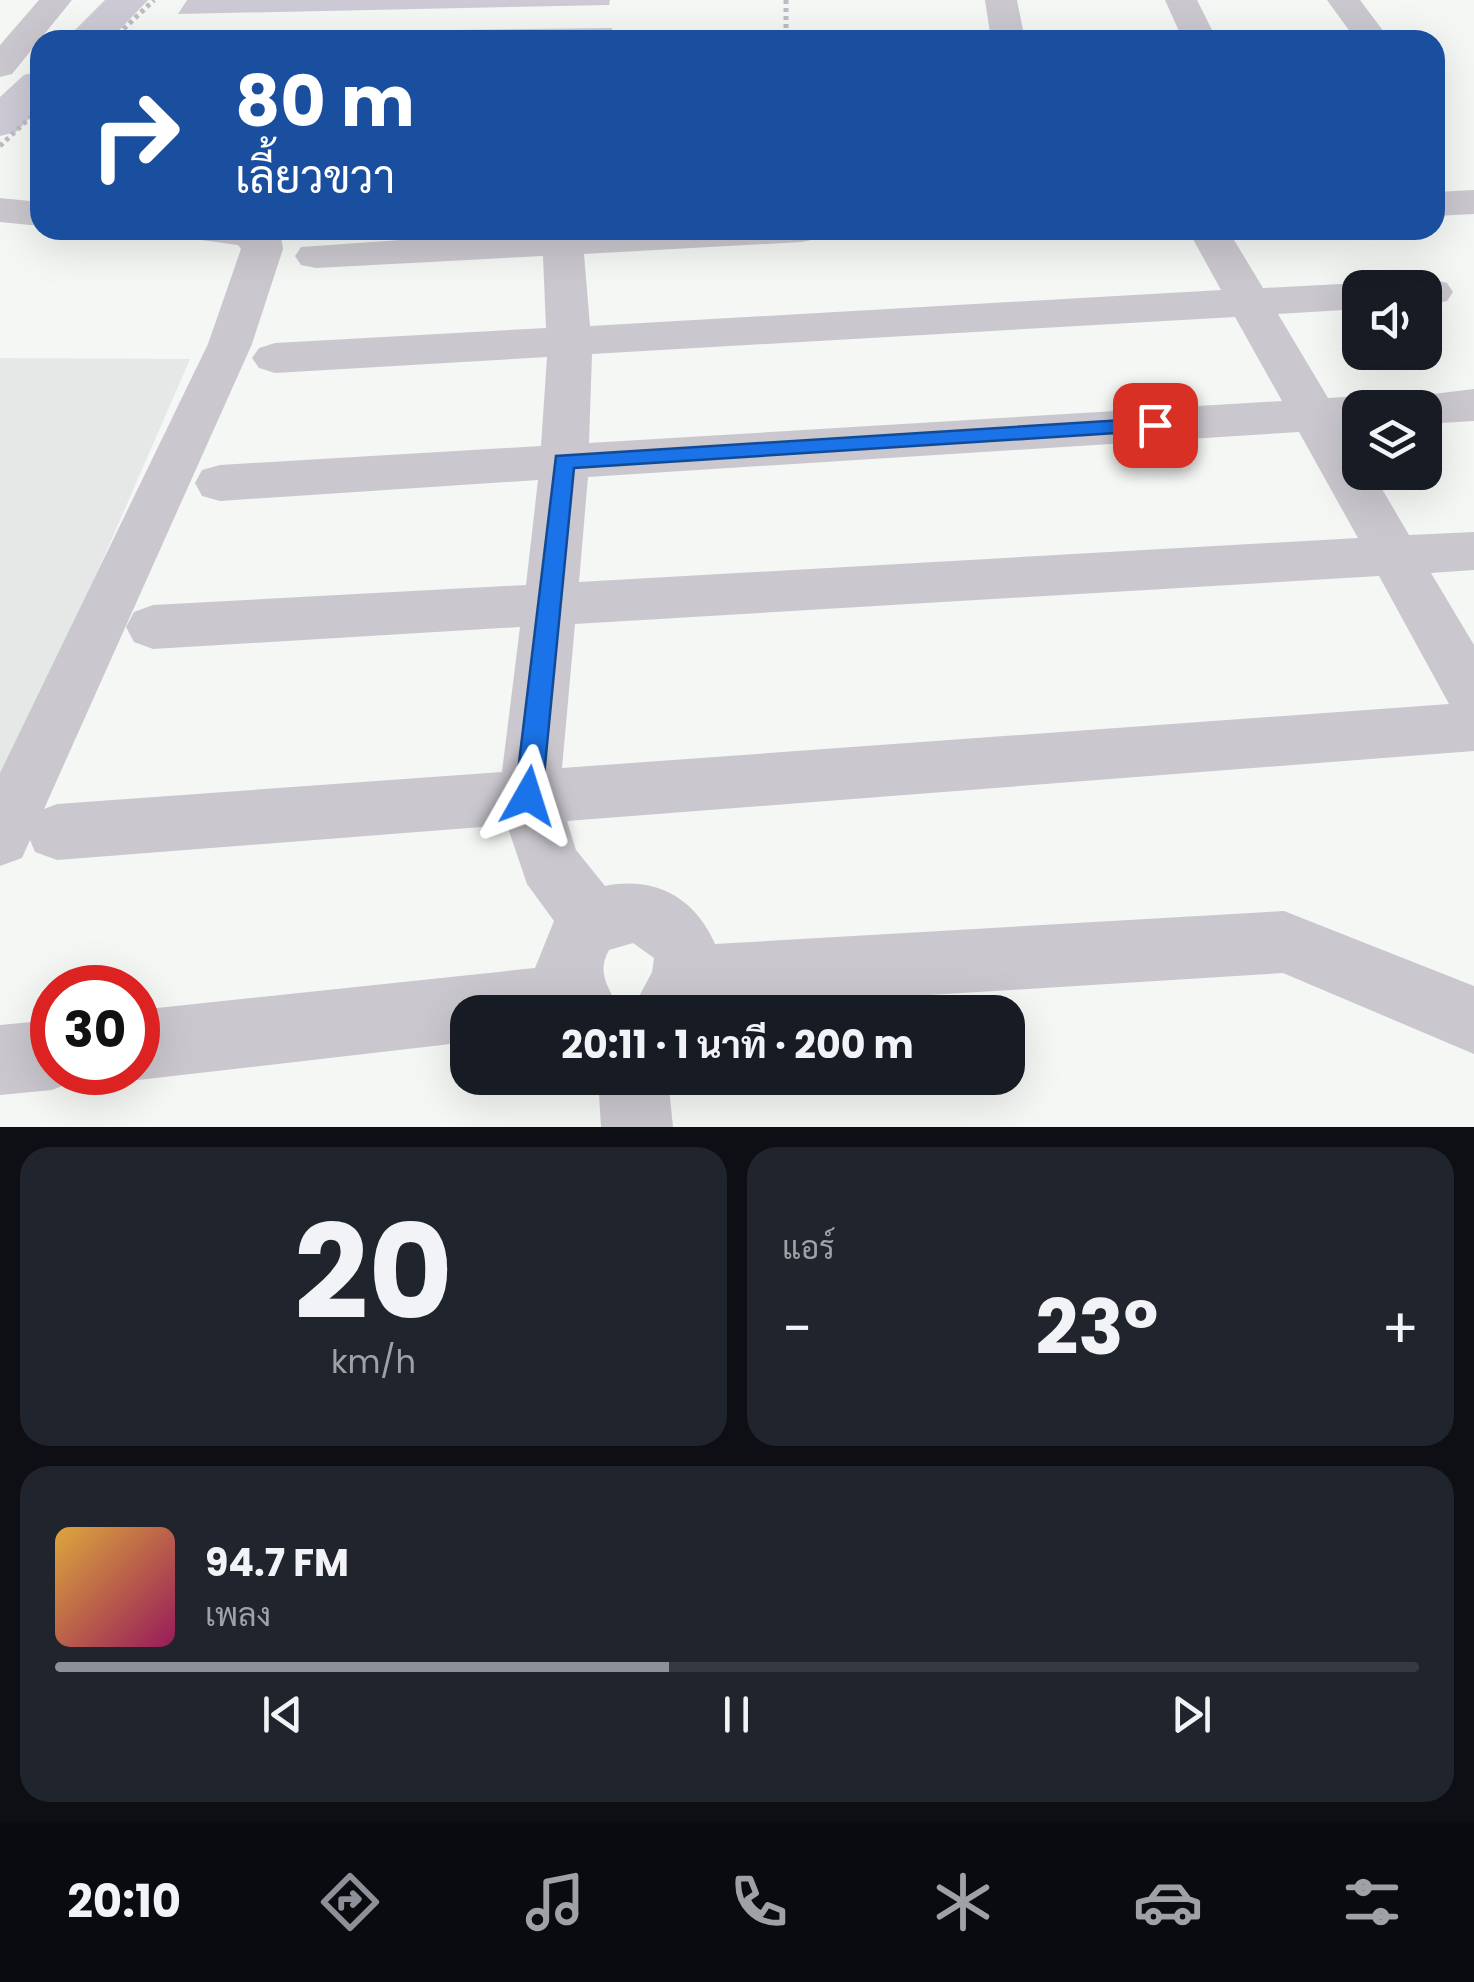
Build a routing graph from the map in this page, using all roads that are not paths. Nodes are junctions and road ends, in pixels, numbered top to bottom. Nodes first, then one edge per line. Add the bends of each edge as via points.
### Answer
1 (56, 0) edge
2 (1001, 0) edge
3 (1180, 0) edge
4 (1343, 0) edge
5 (31, 30) edge
6 (1006, 30) edge
7 (1195, 30) edge
8 (1366, 30) edge
9 (30, 31) edge
10 (0, 67) edge
11 (1474, 202) edge
12 (1445, 203) edge
13 (0, 210) edge
14 (30, 213) edge
15 (258, 240) edge
16 (513, 240) edge
17 (562, 240) edge
18 (1214, 240) edge
19 (316, 256) dead end
20 (1342, 297) edge
21 (1249, 302) junction
22 (570, 342) junction
23 (275, 358) dead end
24 (1474, 404) edge
25 (1442, 407) edge
26 (1336, 413) edge
27 (564, 462) junction
28 (220, 483) dead end
29 (1474, 551) edge
30 (1393, 558) junction
31 (550, 604) junction
32 (154, 627) dead end
33 (1474, 696) edge
34 (1474, 727) edge
35 (528, 796) junction
36 (58, 832) dead end
37 (0, 838) edge
38 (595, 923) junction
39 (575, 995) edge
40 (676, 995) edge
41 (687, 995) edge
42 (450, 1017) edge
43 (1474, 1020) edge
44 (160, 1043) edge
45 (30, 1057) edge
46 (0, 1060) edge
47 (634, 1095) edge
48 (637, 1127) edge

1 - 5 street
2 - 6 street
3 - 7 street
4 - 8 street
9 - 10 street
11 - 12 street
13 - 14 street
15 - 37 street via 262,249 236,328
16 - 19 street
17 - 22 street
18 - 21 street
20 - 21 street
21 - 22 street
21 - 26 street
22 - 23 street
22 - 27 street
24 - 25 street
26 - 27 street
26 - 30 street
27 - 28 street
27 - 31 street
29 - 30 street
30 - 31 street
30 - 33 street
31 - 32 street
31 - 35 street
34 - 35 street
35 - 36 street
35 - 38 street via 549,864
38 - 39 street via 573,948 568,981
38 - 40 street via 613,914 653,915 670,926 688,959
41 - 43 street via 1284,942
42 - 44 street
45 - 46 street
47 - 48 street

